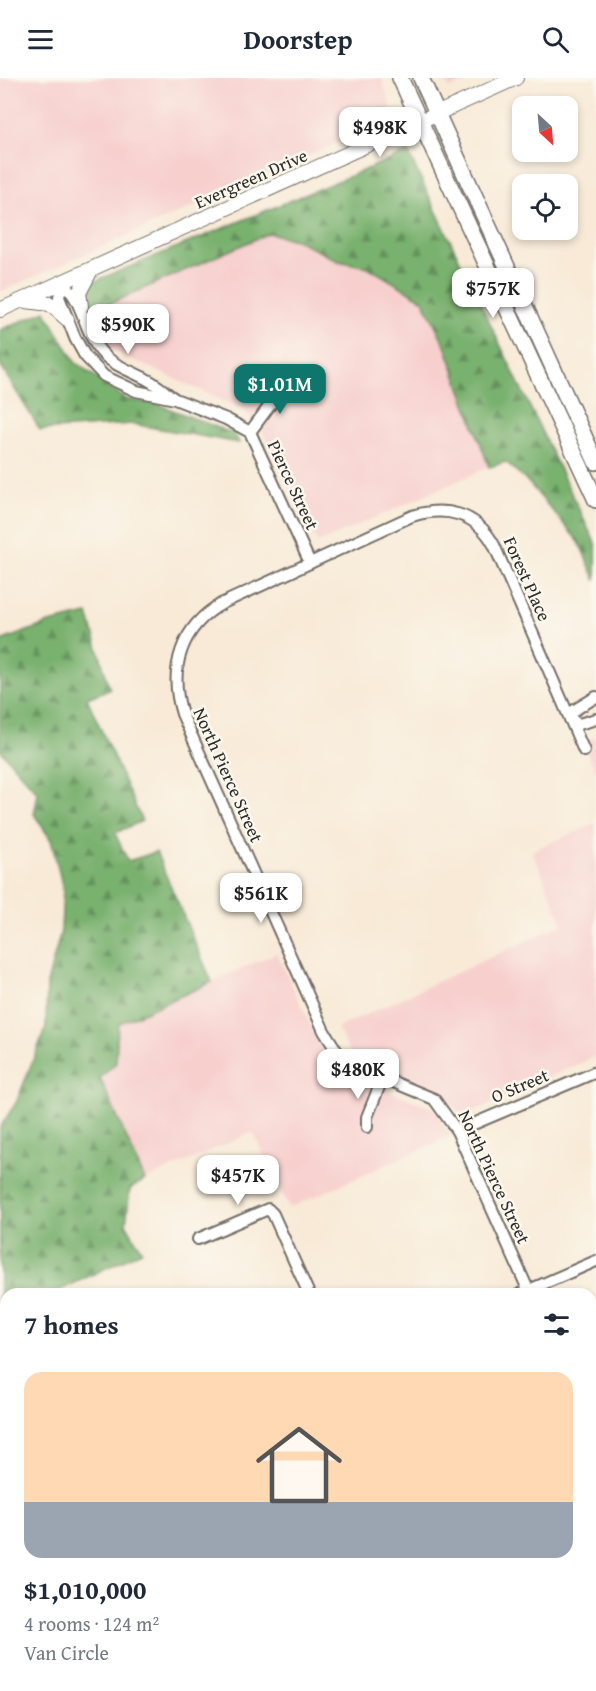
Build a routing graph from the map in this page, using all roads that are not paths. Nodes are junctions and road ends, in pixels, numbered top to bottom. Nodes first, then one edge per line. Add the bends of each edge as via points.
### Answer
1 (400, 78) edge
2 (421, 78) edge
3 (516, 78) edge
4 (438, 114) junction
5 (419, 123) junction
6 (91, 270) junction
7 (62, 283) junction
8 (21, 302) junction
9 (81, 306) junction
10 (0, 310) edge
11 (67, 319) junction
12 (294, 382) dead end
13 (175, 399) junction
14 (250, 432) junction
15 (596, 462) edge
16 (596, 500) edge
17 (310, 563) junction
18 (596, 697) edge
19 (570, 718) junction
20 (596, 719) edge
21 (584, 751) dead end
22 (596, 1072) edge
23 (382, 1077) junction
24 (367, 1127) dead end
25 (457, 1131) junction
26 (198, 1239) dead end
27 (596, 1261) edge
28 (306, 1288) edge
29 (524, 1288) edge
30 (537, 1288) edge

1 - 5 main road
2 - 4 main road
3 - 4 street, Evergreen Drive
4 - 5 street, Evergreen Drive
4 - 15 main road
5 - 6 street, Evergreen Drive
5 - 16 main road
6 - 7 street, Evergreen Drive
6 - 9 street via 79,292
7 - 8 street, Evergreen Drive
7 - 9 street
7 - 11 street, Pierce Street via 59,297
8 - 10 street, Evergreen Drive
8 - 11 street via 36,300 50,304
9 - 13 street via 86,328 108,359
11 - 13 street, Pierce Street via 85,356 104,376 136,391
12 - 14 street via 273,401
13 - 14 street, Pierce Street
14 - 17 street, Pierce Street
17 - 19 street, Forest Place via 421,513 446,511 470,518 494,545
17 - 23 street, North Pierce Street via 203,616 180,653 176,690 193,741 324,1031 343,1061
18 - 19 street via 573,711
19 - 20 street via 579,723
19 - 21 street, Forest Place
22 - 25 street, O Street
23 - 24 street
23 - 25 street, North Pierce Street via 434,1099
25 - 29 street, North Pierce Street
26 - 28 street via 268,1209
27 - 30 street

